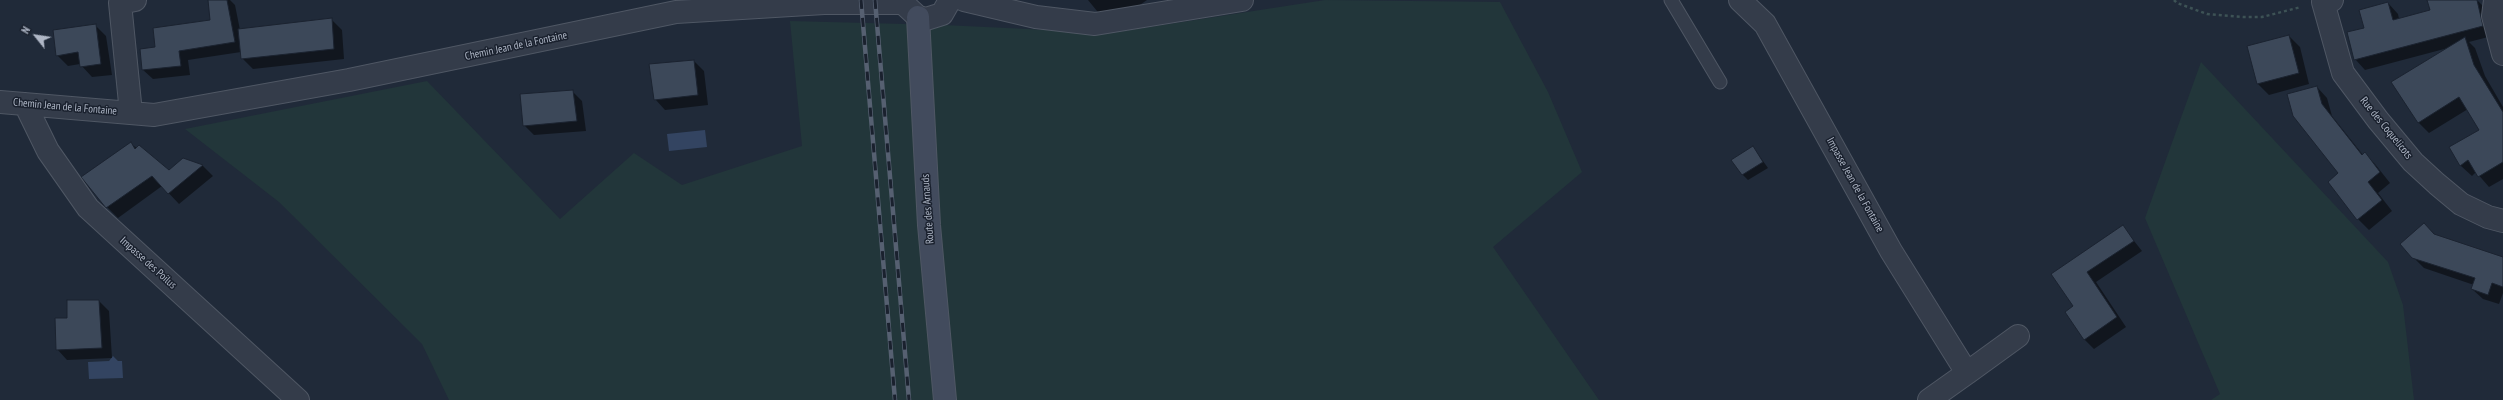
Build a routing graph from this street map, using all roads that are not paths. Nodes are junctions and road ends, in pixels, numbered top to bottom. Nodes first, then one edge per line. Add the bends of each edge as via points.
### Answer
1 (135, 0) edge
2 (950, 0) edge
3 (964, 0) edge
4 (1242, 0) edge
5 (1671, 0) edge
6 (1740, 0) edge
7 (2495, 0) edge
8 (2328, 1) edge
9 (811, 2) edge
10 (908, 7) edge
11 (2503, 54) edge
12 (1720, 82) dead end
13 (0, 102) edge
14 (25, 104) junction
15 (131, 113) junction
16 (2503, 221) edge
17 (2018, 336) dead end
18 (1967, 373) junction
19 (298, 400) edge
20 (944, 400) edge
21 (1929, 400) edge

1 - 15 street, Chemin Jean de la Fontaine via 120,3
2 - 10 street, Chemin Jean de la Fontaine via 942,14 935,18
3 - 4 street via 1036,17 1095,24
5 - 12 lane
6 - 18 street, Impasse Jean de la Fontaine via 1765,24 1891,251
7 - 11 street via 2493,16
8 - 16 street, Rue des Coquelicots via 2343,73 2378,120 2414,162 2461,204
9 - 10 street, Chemin Jean de la Fontaine
9 - 15 street, Chemin Jean de la Fontaine via 676,12 325,85 154,115
10 - 20 street, Route des Arnauds
13 - 14 street, Chemin Jean de la Fontaine
14 - 15 street, Chemin Jean de la Fontaine
14 - 19 street, Impasse des Poilus via 48,151 88,208
17 - 18 street
18 - 21 street

